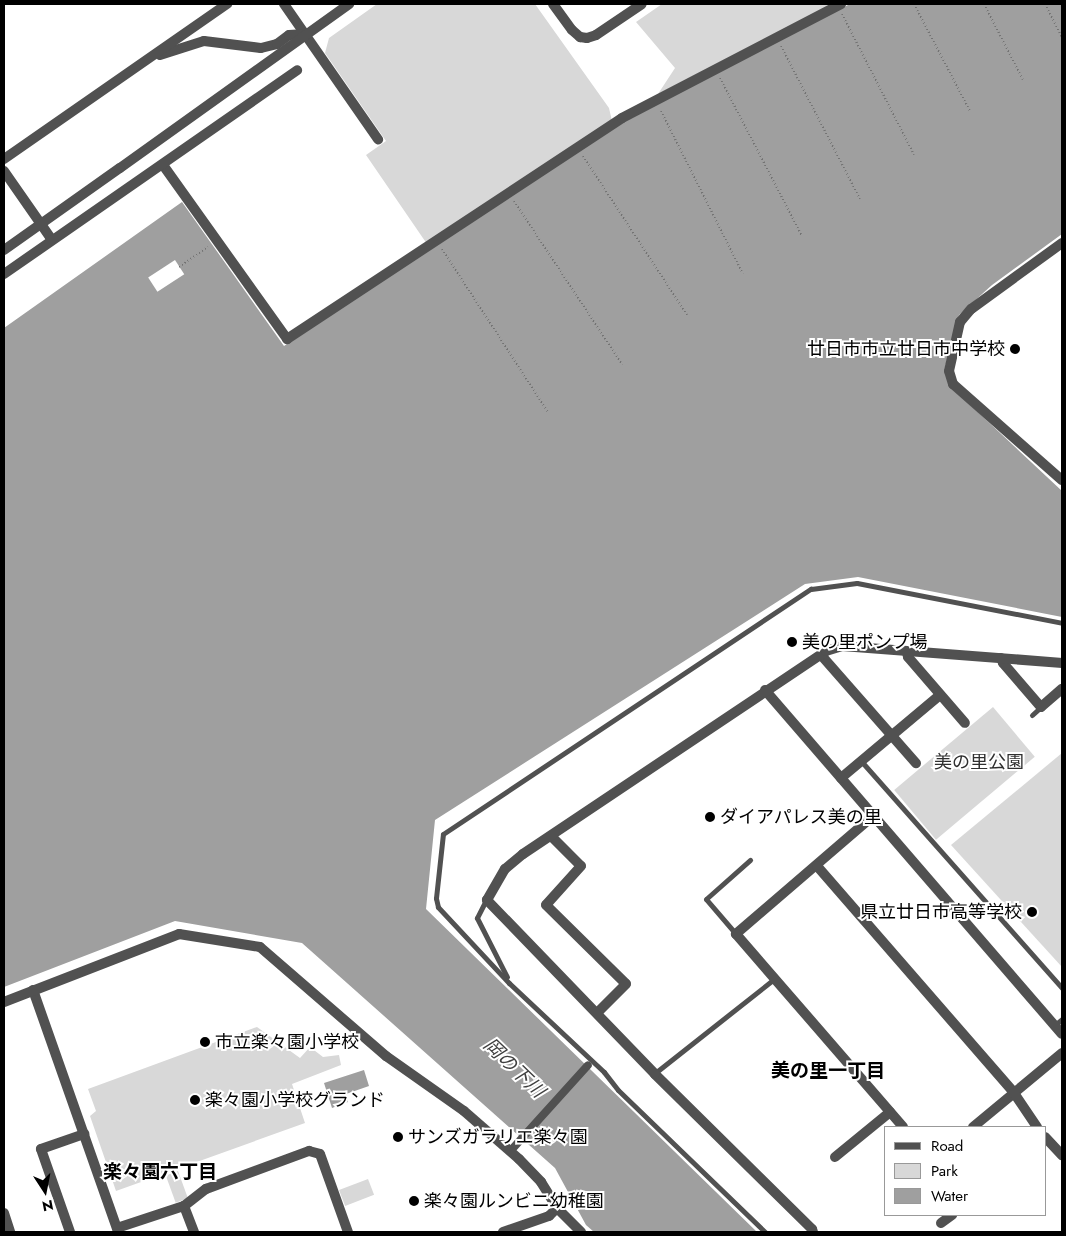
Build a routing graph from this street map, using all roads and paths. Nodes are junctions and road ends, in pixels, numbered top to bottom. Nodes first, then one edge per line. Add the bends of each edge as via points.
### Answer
1 (226, 4) edge
2 (284, 4) edge
3 (349, 4) edge
4 (553, 4) edge
5 (642, 4) edge
6 (914, 4) edge
7 (984, 4) edge
8 (1045, 4) edge
9 (840, 6) edge
10 (306, 34) junction
11 (1062, 38) edge
12 (778, 40) dead end
13 (146, 60) junction
14 (297, 70) dead end
15 (717, 72) dead end
16 (1022, 80) dead end
17 (657, 103) dead end
18 (970, 111) dead end
19 (378, 139) dead end
20 (578, 149) dead end
21 (914, 155) dead end
22 (4, 160) edge
23 (163, 165) junction
24 (4, 171) edge
25 (510, 195) dead end
26 (860, 199) dead end
27 (802, 236) dead end
28 (52, 240) junction
29 (438, 243) dead end
30 (1062, 243) edge
31 (212, 244) dead end
32 (4, 250) edge
33 (180, 267) dead end
34 (4, 274) edge
35 (743, 274) dead end
36 (687, 315) dead end
37 (622, 364) dead end
38 (548, 412) dead end
39 (1062, 480) edge
40 (1062, 623) edge
41 (907, 652) junction
42 (820, 655) junction
43 (1001, 658) junction
44 (1062, 663) edge
45 (1062, 689) edge
46 (765, 690) junction
47 (940, 695) junction
48 (1041, 707) junction
49 (1032, 715) dead end
50 (965, 723) dead end
51 (892, 736) junction
52 (862, 762) junction
53 (916, 763) dead end
54 (841, 778) junction
55 (873, 816) junction
56 (551, 836) junction
57 (750, 860) dead end
58 (817, 866) junction
59 (486, 900) junction
60 (736, 934) junction
61 (774, 979) junction
62 (509, 983) junction
63 (1062, 988) edge
64 (33, 990) junction
65 (4, 1002) edge
66 (597, 1013) junction
67 (1059, 1022) edge
68 (1062, 1034) edge
69 (1062, 1053) edge
70 (588, 1065) dead end
71 (655, 1074) junction
72 (1014, 1093) junction
73 (890, 1112) junction
74 (902, 1126) edge
75 (974, 1126) edge
76 (1036, 1126) edge
77 (84, 1134) junction
78 (1046, 1142) edge
79 (514, 1147) dead end
80 (1061, 1152) edge
81 (835, 1158) dead end
82 (184, 1206) junction
83 (556, 1208) junction
84 (4, 1213) edge
85 (951, 1216) edge
86 (941, 1223) dead end
87 (118, 1230) edge
88 (10, 1232) edge
89 (70, 1232) edge
90 (194, 1232) edge
91 (348, 1232) edge
92 (503, 1232) edge
93 (582, 1232) edge
94 (765, 1232) edge
95 (813, 1232) edge

1 - 13 street
2 - 10 street
3 - 10 street
4 - 5 street via 572,30 588,38
6 - 18 path
7 - 16 path
8 - 11 path
9 - 21 path
9 - 23 street via 622,118 287,339
10 - 13 street via 289,35 277,44 261,48 204,41
10 - 19 street
10 - 32 street, bridge
12 - 26 path
13 - 22 street
14 - 23 street
15 - 27 path
17 - 35 path
20 - 36 path
23 - 28 street
24 - 28 street
25 - 37 path
28 - 34 street
29 - 38 path
30 - 39 street via 972,309 960,322 950,371 953,384
31 - 33 path
40 - 62 lane via 857,583 814,588 807,592 443,834 436,898 438,906
41 - 42 street via 842,646
41 - 43 street
41 - 47 street via 908,658
42 - 46 street
42 - 51 street
43 - 44 street
43 - 48 street
45 - 48 street
46 - 54 street
46 - 56 street
47 - 50 street
47 - 51 street
48 - 49 lane
51 - 52 street
51 - 53 street
52 - 54 street
52 - 63 lane
54 - 55 street
55 - 58 street
55 - 67 street
56 - 59 street via 505,869
56 - 66 street via 582,866 546,905 626,984
57 - 60 lane via 706,899
58 - 60 street
58 - 72 street
59 - 62 lane via 477,918
59 - 66 street
60 - 61 street
61 - 71 lane
61 - 73 street
62 - 94 lane
64 - 65 street
64 - 77 street
64 - 83 street via 179,934 260,947 386,1056 464,1111 514,1155 541,1182
66 - 71 street
67 - 68 street
69 - 72 street
70 - 79 street
71 - 95 street
72 - 75 street
72 - 76 street
73 - 74 street
73 - 81 street
77 - 87 street
77 - 89 street via 41,1149
78 - 80 street
82 - 87 street
82 - 90 street
82 - 91 street via 206,1189 310,1151 320,1154
83 - 92 street via 549,1216
83 - 93 street
84 - 88 street
85 - 86 street

